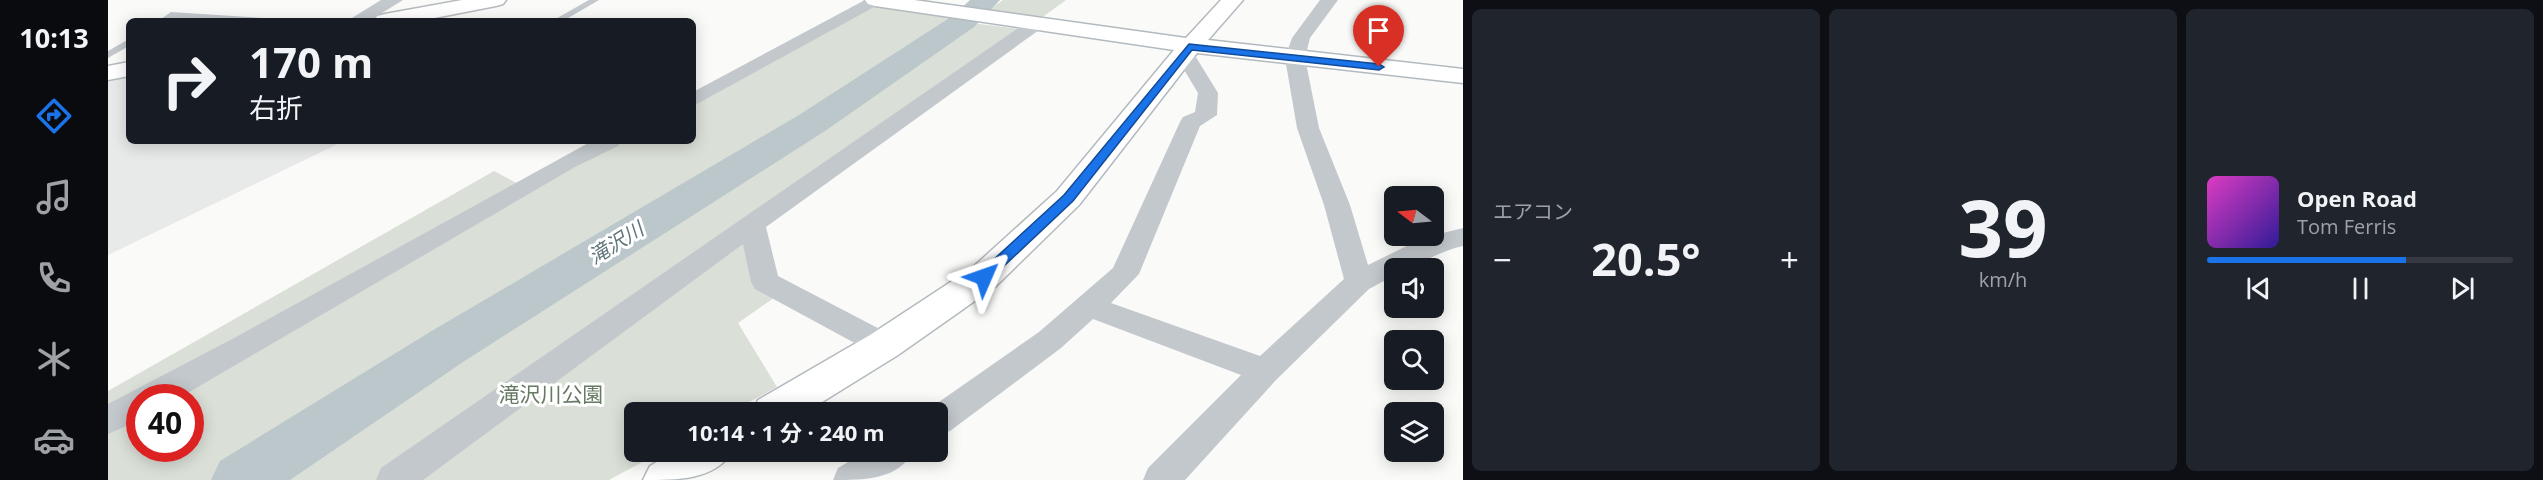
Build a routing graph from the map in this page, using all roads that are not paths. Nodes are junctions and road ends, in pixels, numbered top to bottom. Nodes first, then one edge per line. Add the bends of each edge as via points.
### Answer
1 (394, 0) edge
2 (496, 0) edge
3 (595, 0) edge
4 (877, 0) edge
5 (1233, 0) edge
6 (1329, 0) edge
7 (166, 18) edge
8 (217, 18) edge
9 (361, 18) edge
10 (401, 18) edge
11 (562, 18) edge
12 (1024, 25) junction
13 (126, 44) edge
14 (1186, 50) junction
15 (108, 55) edge
16 (1295, 58) junction
17 (126, 70) edge
18 (108, 73) edge
19 (1463, 76) edge
20 (696, 98) edge
21 (604, 144) edge
22 (752, 224) junction
23 (1463, 237) edge
24 (1359, 282) junction
25 (1089, 306) junction
26 (884, 345) junction
27 (1265, 371) junction
28 (175, 384) edge
29 (790, 402) edge
30 (126, 410) edge
31 (948, 414) edge
32 (108, 420) edge
33 (694, 462) edge
34 (879, 462) edge
35 (394, 480) edge
36 (666, 480) edge
37 (851, 480) edge
38 (1161, 480) edge

1 - 9 street
2 - 10 street
3 - 11 lane
4 - 12 street
4 - 20 street
5 - 14 street
6 - 16 street via 1301,38
7 - 8 lane
12 - 14 street
12 - 22 street
13 - 15 lane
14 - 16 street
14 - 25 street via 1208,93 1206,115 1191,122 1125,274
14 - 26 street via 1068,198 984,277
16 - 19 street
16 - 24 street via 1308,128 1337,205
17 - 18 street
21 - 28 street
22 - 26 street via 765,282
22 - 35 street
23 - 24 street via 1433,244
24 - 27 street
25 - 27 street
25 - 31 street via 1050,340
26 - 29 street
27 - 38 street
30 - 32 street
33 - 36 street
34 - 37 street

